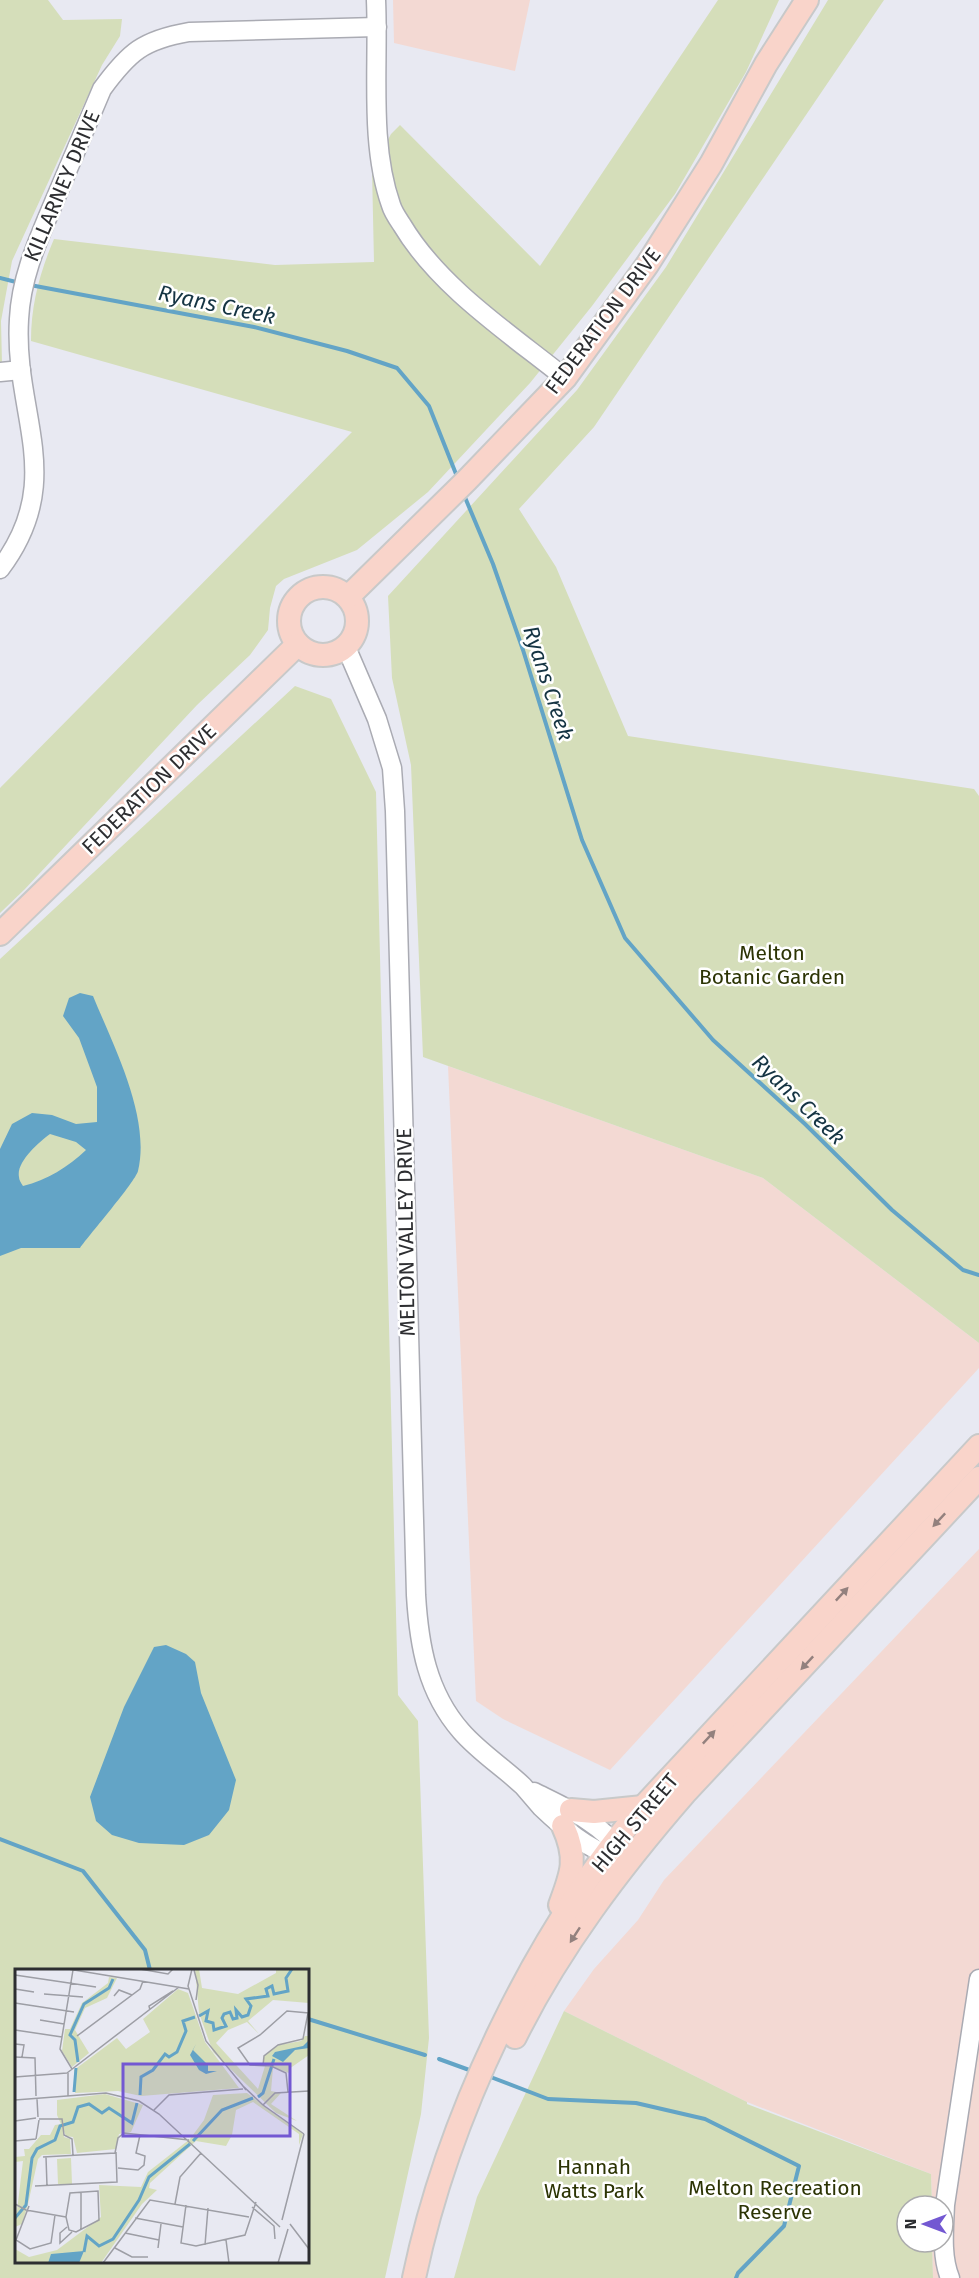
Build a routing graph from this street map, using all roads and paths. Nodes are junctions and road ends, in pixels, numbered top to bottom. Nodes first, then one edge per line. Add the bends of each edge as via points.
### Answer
1 (376, 0) edge
2 (795, 0) edge
3 (807, 0) edge
4 (377, 27) junction
5 (766, 64) junction
6 (21, 370) junction
7 (0, 372) edge
8 (565, 378) junction
9 (0, 570) edge
10 (348, 597) junction
11 (297, 645) junction
12 (346, 647) junction
13 (0, 934) edge
14 (979, 1446) edge
15 (979, 1478) edge
16 (643, 1807) junction
17 (567, 1818) junction
18 (609, 1848) junction
19 (627, 1861) junction
20 (528, 1978) junction
21 (979, 1979) edge
22 (974, 2049) edge
23 (492, 2067) junction
24 (478, 2099) junction
25 (414, 2278) edge
26 (429, 2278) edge
27 (950, 2278) edge

1 - 4 street
2 - 5 main road, FEDERATION DRIVE
3 - 5 main road, FEDERATION DRIVE
4 - 6 street, KILLARNEY DRIVE via 189,32 165,36 142,46 121,63 102,89 28,264 19,319
4 - 8 street via 378,126 391,207 435,270
5 - 8 main road, FEDERATION DRIVE via 711,164 647,266
6 - 7 street
6 - 9 street, KILLARNEY DRIVE via 36,474 32,507 15,549
8 - 10 main road, FEDERATION DRIVE
10 - 11 main road via 324,586 299,595 288,620
10 - 12 main road via 358,622
11 - 12 main road via 321,656
11 - 13 main road, FEDERATION DRIVE
12 - 17 street, MELTON VALLEY DRIVE via 377,719 392,768 418,1633 425,1666 441,1703 461,1731 524,1787
16 -> 14 main road, HIGH STREET
15 -> 19 main road, HIGH STREET via 685,1793
16 - 17 main road
16 - 18 main road, HIGH STREET
17 - 18 street, MELTON VALLEY DRIVE
17 - 20 main road via 573,1851 570,1878
18 - 19 street, MELTON VALLEY DRIVE
18 - 20 main road, HIGH STREET
19 -> 23 main road, HIGH STREET
20 - 23 main road, HIGH STREET
21 - 22 street
22 - 27 street via 945,2205 944,2240
23 - 24 main road, HIGH STREET
24 - 25 main road, HIGH STREET via 441,2175
24 - 26 main road, HIGH STREET

